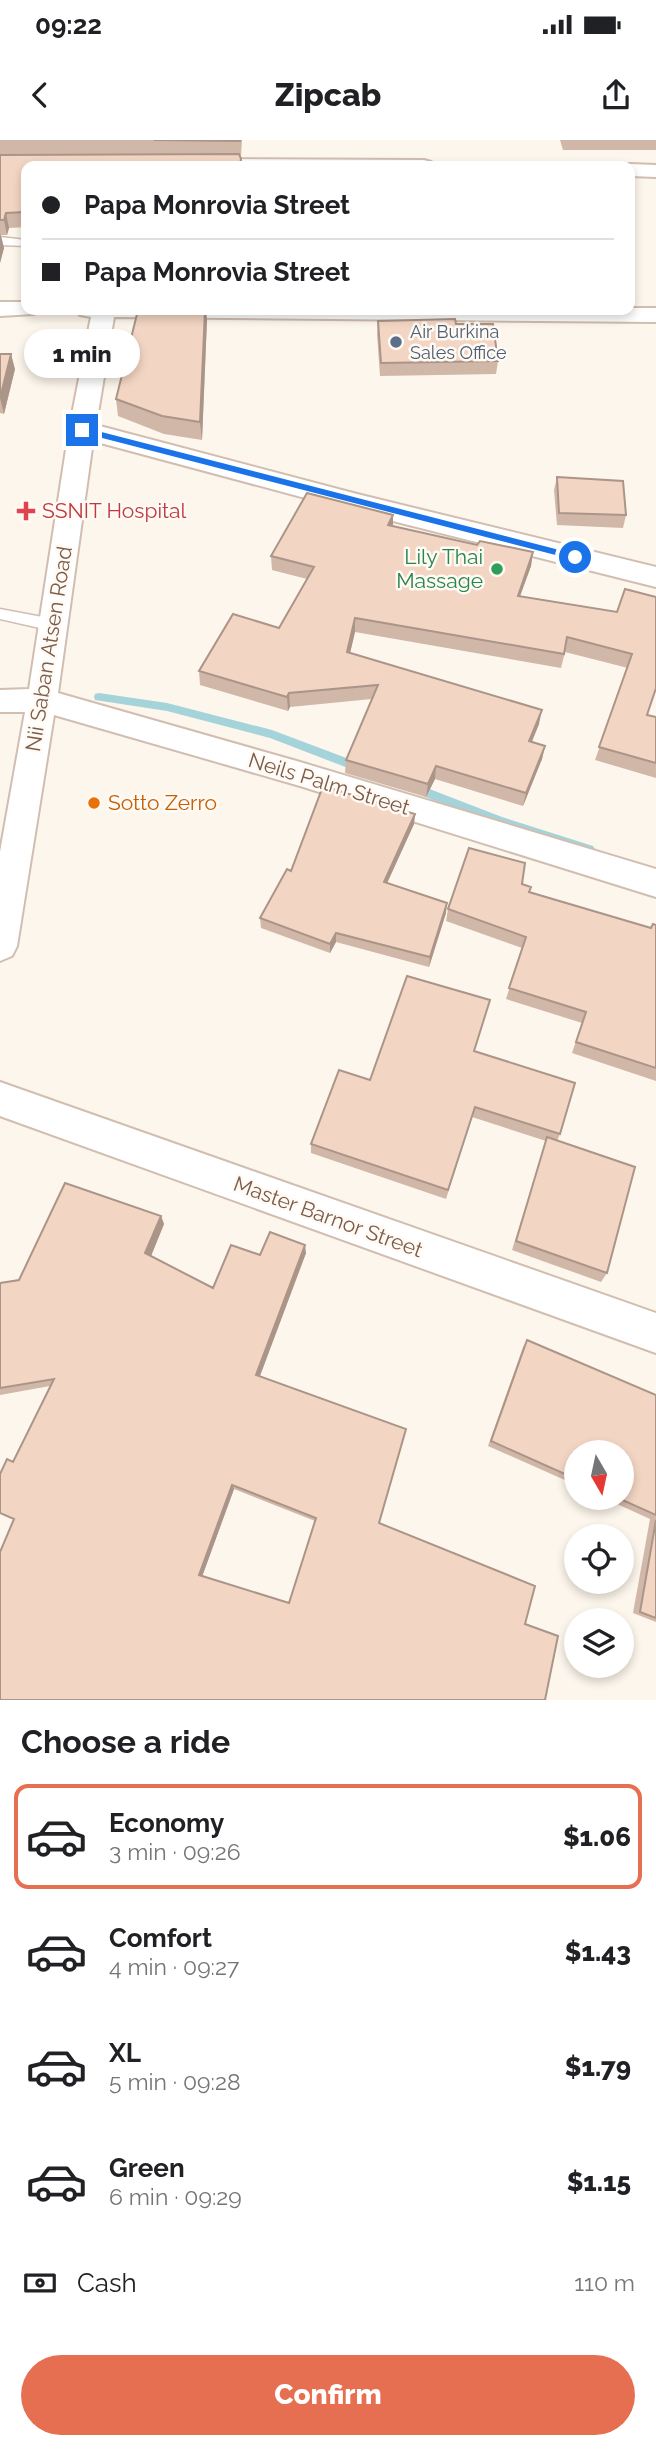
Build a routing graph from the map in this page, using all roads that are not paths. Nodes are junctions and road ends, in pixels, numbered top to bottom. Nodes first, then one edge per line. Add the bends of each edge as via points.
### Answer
1 (248, 140) edge
2 (247, 161) edge
3 (635, 170) edge
4 (656, 171) edge
5 (0, 241) edge
6 (21, 243) edge
7 (21, 308) edge
8 (0, 309) edge
9 (103, 315) edge
10 (635, 315) edge
11 (656, 315) edge
12 (82, 430) junction
13 (656, 577) edge
14 (0, 614) edge
15 (53, 625) junction
16 (42, 700) junction
17 (0, 701) edge
18 (656, 883) edge
19 (0, 946) edge
20 (0, 1099) edge
21 (656, 1333) edge

1 - 2 street
3 - 4 street
5 - 6 lane
7 - 8 street
9 - 12 street, Nii Saban Atsen Road
10 - 11 street
12 - 13 street
12 - 15 street, Nii Saban Atsen Road
14 - 15 lane
15 - 16 street, Nii Saban Atsen Road
16 - 17 street, Neils Palm Street
16 - 18 street, Neils Palm Street
16 - 19 street, Nii Saban Atsen Road
20 - 21 street, Master Barnor Street

